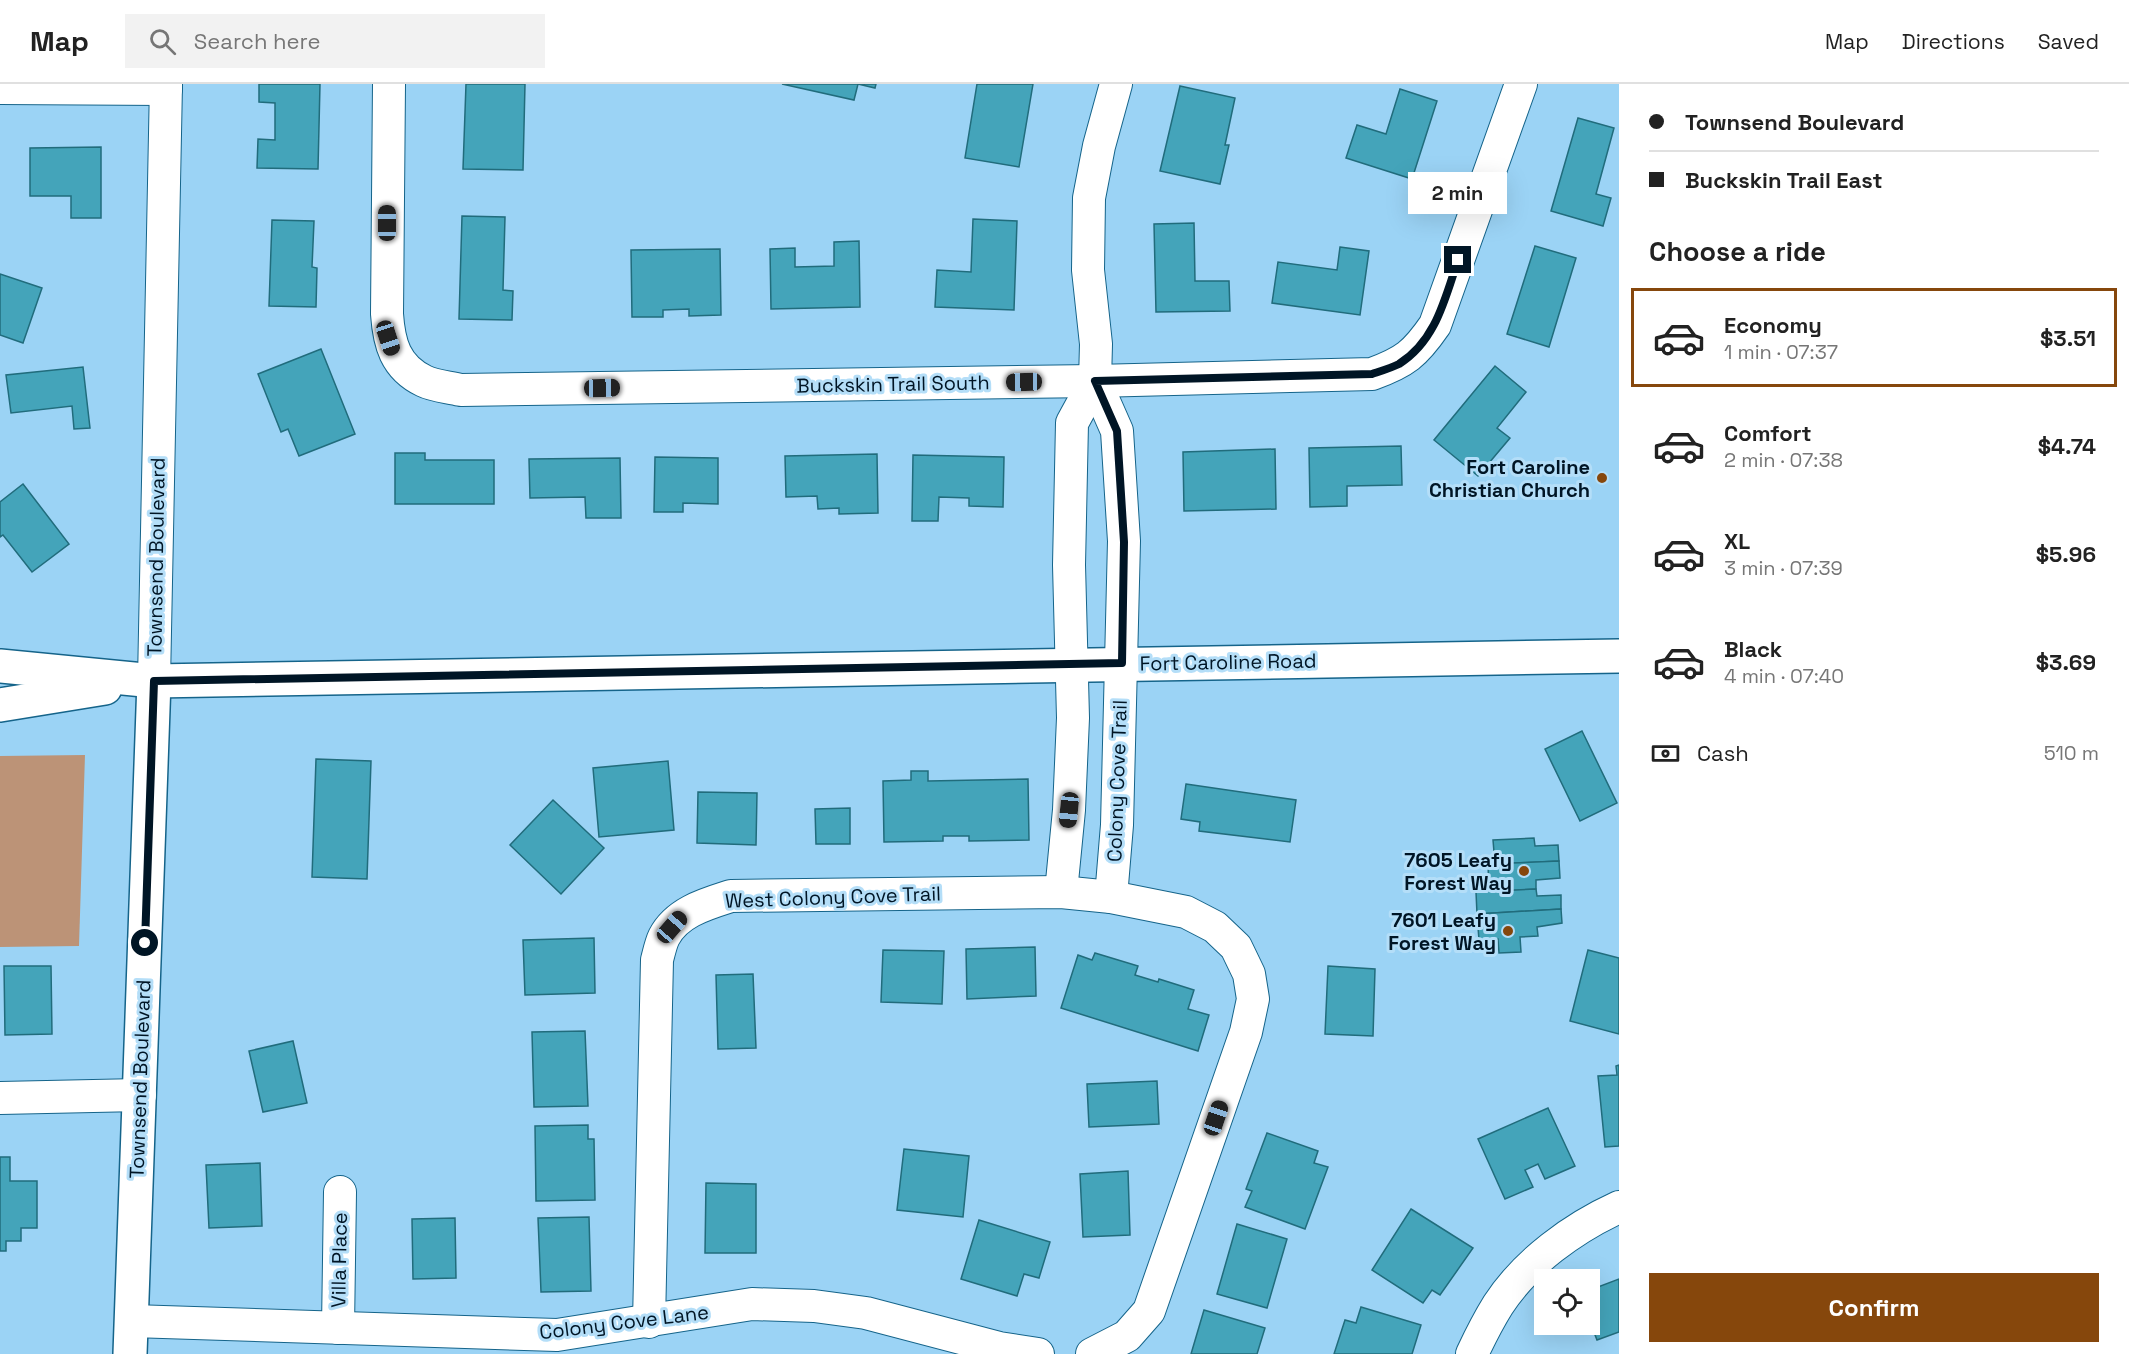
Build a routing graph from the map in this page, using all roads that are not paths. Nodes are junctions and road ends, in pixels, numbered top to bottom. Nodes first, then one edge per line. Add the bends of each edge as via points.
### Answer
1 (389, 84) edge
2 (1116, 84) edge
3 (1521, 84) edge
4 (166, 87) edge
5 (0, 88) edge
6 (1095, 381) junction
7 (1619, 656) edge
8 (1122, 663) junction
9 (1073, 664) junction
10 (0, 666) edge
11 (154, 681) junction
12 (0, 705) edge
13 (1061, 892) junction
14 (1112, 897) junction
15 (140, 1095) junction
16 (0, 1098) edge
17 (340, 1192) dead end
18 (1619, 1207) edge
19 (132, 1321) junction
20 (649, 1322) junction
21 (338, 1328) junction
22 (130, 1354) edge
23 (1038, 1354) edge
24 (1092, 1354) edge
25 (1472, 1354) edge

1 - 6 street, Buckskin Trail South via 388,338 393,351 424,381 461,390
2 - 6 street, Colony Cove Trail via 1089,198 1088,270 1096,344
3 - 6 street, Buckskin Trail South via 1435,326 1408,357 1372,374
4 - 5 street
4 - 11 street, Townsend Boulevard
6 - 8 street, Colony Cove Trail via 1117,431 1124,542
6 - 9 street, Colony Cove Trail via 1071,423 1069,565
7 - 8 street, Fort Caroline Road
8 - 9 street, Fort Caroline Road
8 - 14 street, Colony Cove Trail
9 - 11 street, Fort Caroline Road
9 - 13 street, Colony Cove Trail via 1069,810
10 - 11 street, Fort Caroline Road
11 - 12 street, Fort Caroline Road
11 - 15 street, Townsend Boulevard
13 - 14 street, West Colony Cove Trail
13 - 20 street, West Colony Cove Trail via 731,896 701,905 681,917 664,936 657,960
14 - 24 street via 1186,912 1215,927 1236,947 1249,974 1253,999 1246,1032 1149,1311 1127,1336
15 - 16 street
15 - 19 street, Townsend Boulevard
17 - 21 street, Villa Place
18 - 25 street via 1560,1242 1529,1269 1499,1303
19 - 21 street, Colony Cove Lane
19 - 22 street, Townsend Boulevard
20 - 21 street, Colony Cove Lane via 557,1335
20 - 23 street, Colony Cove Lane via 752,1304 814,1306 866,1313 999,1348

